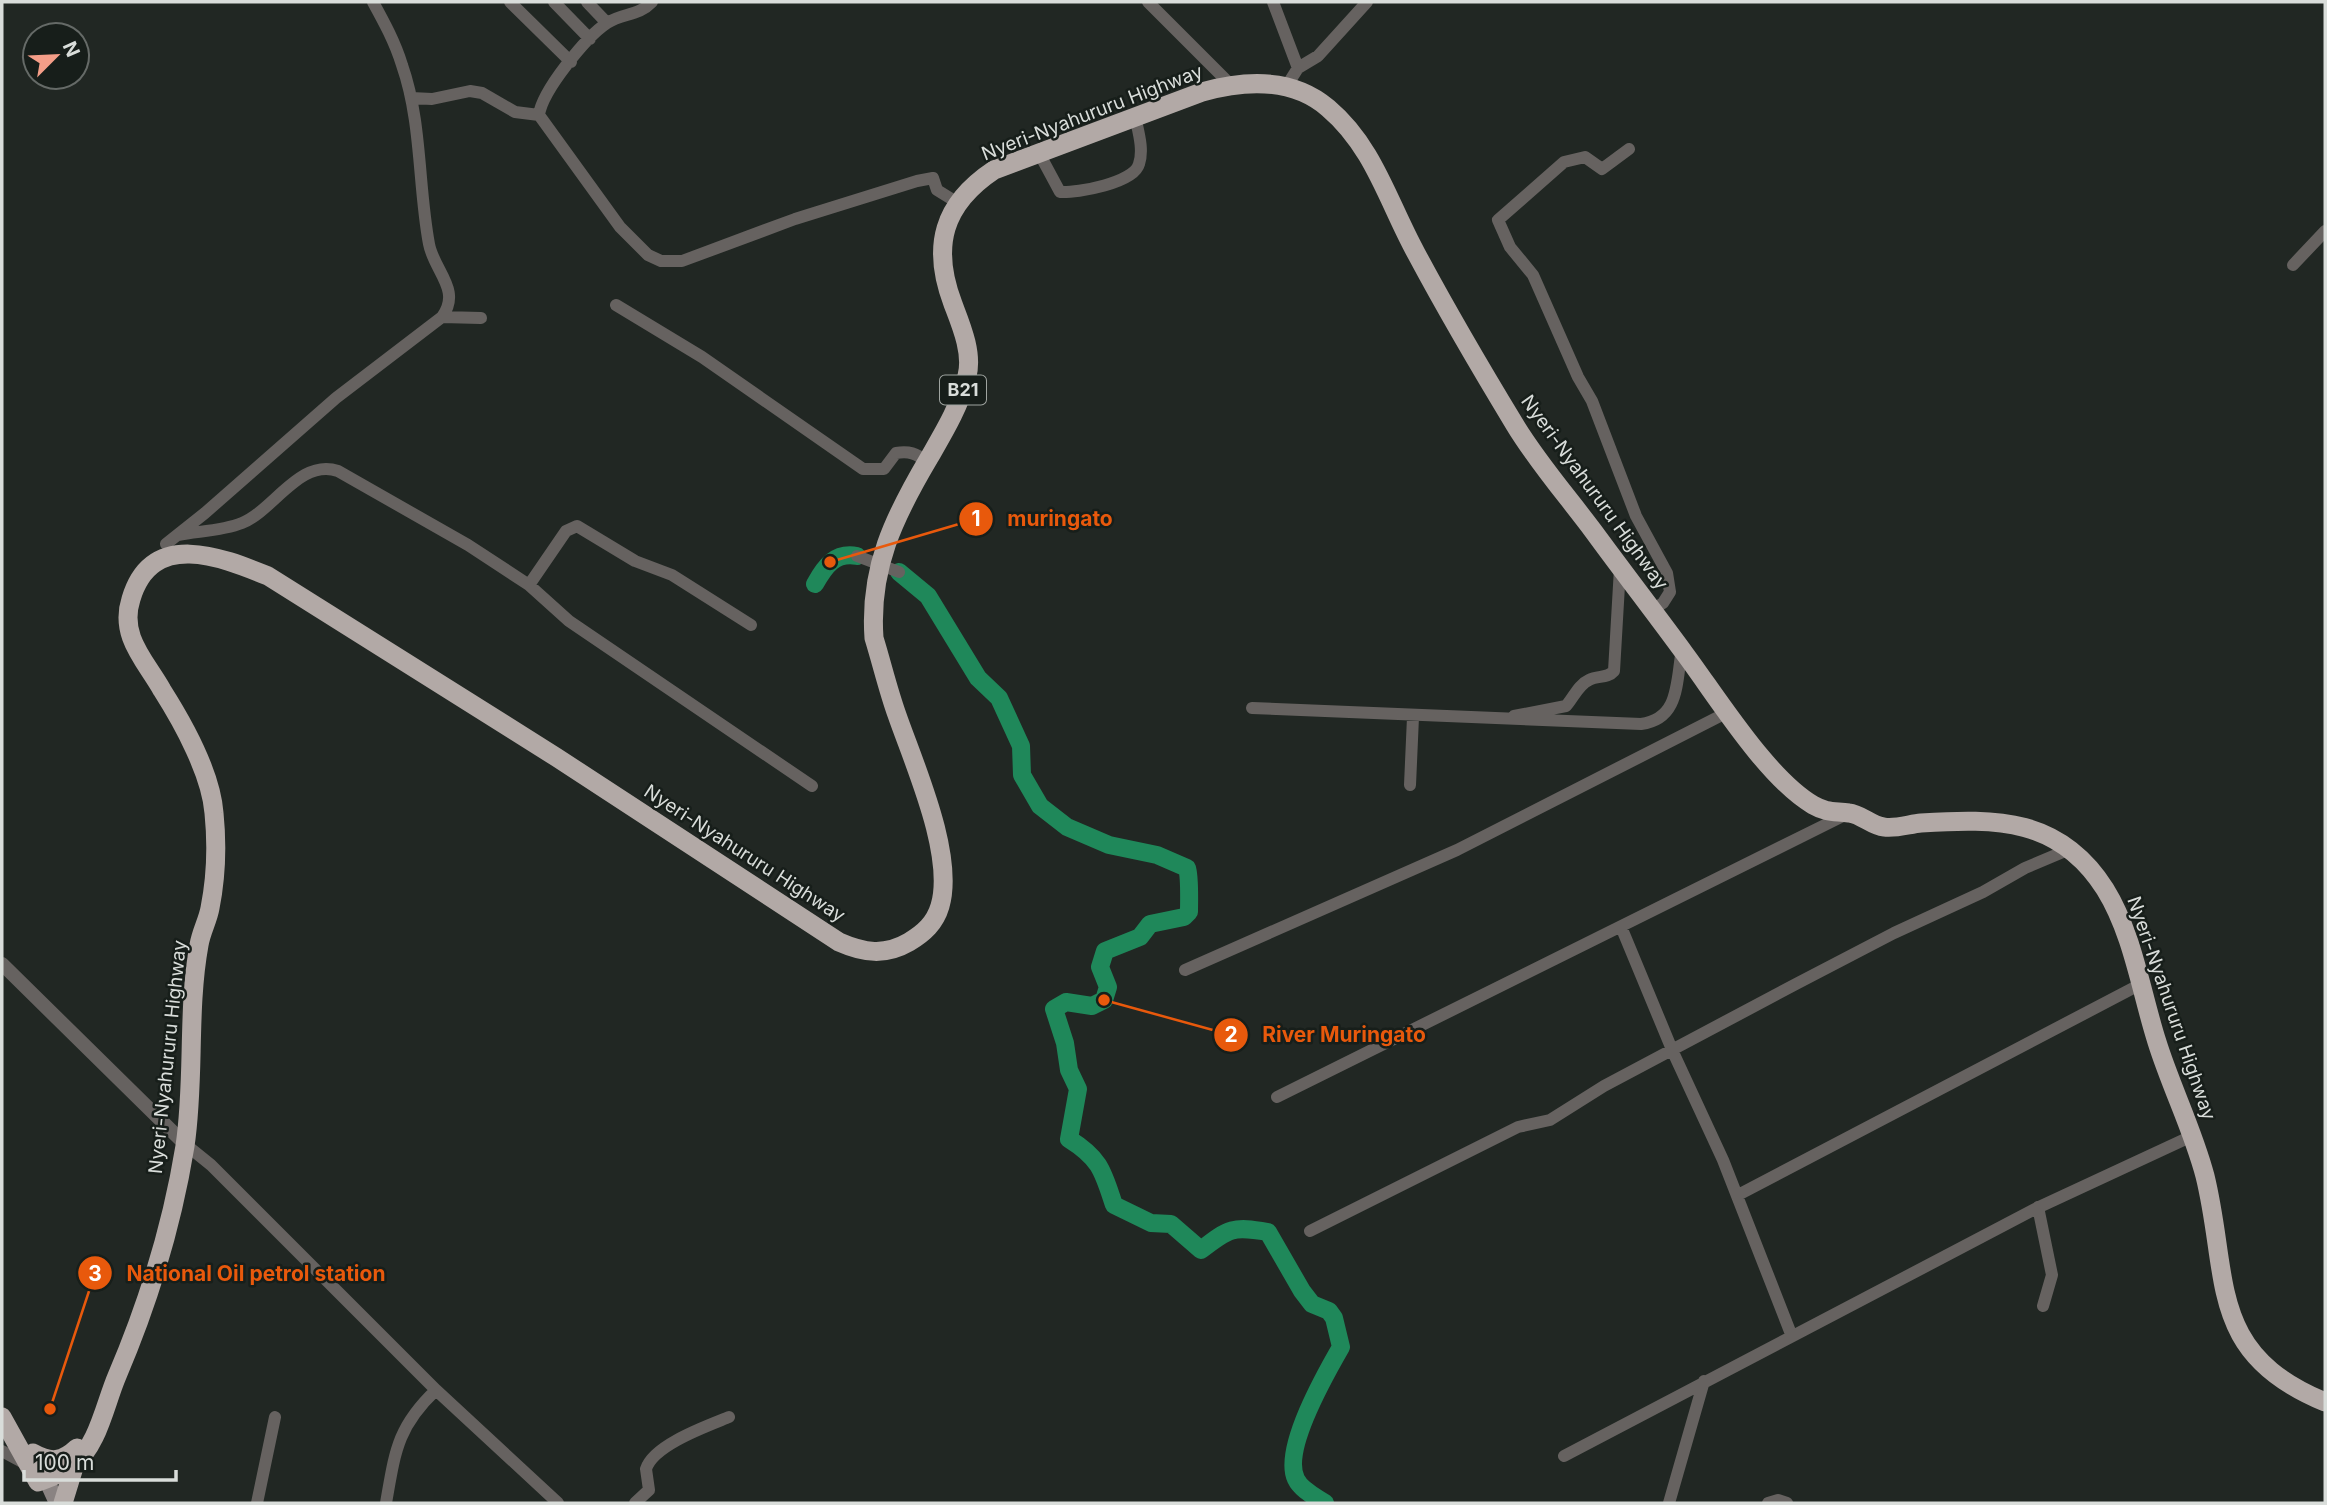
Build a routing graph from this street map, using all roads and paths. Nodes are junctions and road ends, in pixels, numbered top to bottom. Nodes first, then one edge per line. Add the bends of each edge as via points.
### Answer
1 (373, 2) edge
2 (510, 2) edge
3 (554, 2) edge
4 (587, 2) edge
5 (652, 2) edge
6 (1148, 2) edge
7 (1273, 2) edge
8 (1367, 2) edge
9 (607, 23) junction
10 (590, 39) junction
11 (571, 62) junction
12 (1298, 68) junction
13 (1230, 84) junction
14 (1286, 86) junction
15 (411, 98) junction
16 (539, 115) junction
17 (1135, 116) junction
18 (1629, 149) dead end
19 (1039, 153) junction
20 (958, 203) junction
21 (2325, 231) edge
22 (2293, 265) dead end
23 (616, 306) dead end
24 (442, 317) junction
25 (481, 318) dead end
26 (927, 462) junction
27 (178, 535) junction
28 (166, 544) dead end
29 (857, 555) dead end
30 (1620, 568) junction
31 (899, 572) dead end
32 (529, 585) junction
33 (1652, 610) junction
34 (751, 625) dead end
35 (1682, 649) junction
36 (1252, 708) dead end
37 (1726, 713) junction
38 (1413, 717) junction
39 (1491, 721) junction
40 (1410, 785) dead end
41 (812, 786) dead end
42 (1849, 813) junction
43 (2070, 849) junction
44 (1622, 929) junction
45 (2, 964) edge
46 (1185, 970) dead end
47 (2139, 985) junction
48 (1673, 1052) junction
49 (1278, 1097) dead end
50 (2192, 1136) junction
51 (185, 1144) junction
52 (1738, 1195) junction
53 (2038, 1207) junction
54 (1310, 1231) dead end
55 (2043, 1307) dead end
56 (1791, 1334) junction
57 (1704, 1381) junction
58 (436, 1390) junction
59 (2, 1402) edge
60 (2325, 1402) edge
61 (2, 1417) edge
62 (275, 1417) dead end
63 (729, 1417) dead end
64 (2, 1451) edge
65 (1564, 1456) dead end
66 (70, 1461) junction
67 (37, 1471) junction
68 (46, 1503) edge
69 (57, 1503) edge
70 (63, 1503) edge
71 (257, 1503) edge
72 (386, 1503) edge
73 (558, 1503) edge
74 (635, 1503) edge
75 (1669, 1503) edge
76 (1768, 1503) edge
77 (1787, 1503) edge

1 - 15 street via 394,44
2 - 11 street
3 - 10 street
4 - 9 street
5 - 9 street via 639,13
6 - 13 street
7 - 12 street
8 - 12 street via 1318,56
9 - 10 street
10 - 11 street
11 - 16 street via 543,98
12 - 14 street
13 - 14 highway, Nyeri-Nyahururu Highway / B21
13 - 17 highway, Nyeri-Nyahururu Highway / B21
14 - 30 highway, Nyeri-Nyahururu Highway / B21 via 1327,107 1372,159 1413,249 1517,427
15 - 16 street via 470,91 515,112
15 - 24 street via 429,246 450,291
16 - 20 street via 620,227 648,255 661,261 682,261 917,181 933,178 937,190
17 - 19 highway, Nyeri-Nyahururu Highway / B21
17 - 19 street via 1139,166 1120,180 1060,192
18 - 33 street via 1602,169 1586,157 1564,162 1498,220 1510,247 1533,275 1592,401 1636,516 1667,573 1670,592
19 - 20 highway, Nyeri-Nyahururu Highway / B21 via 994,170 970,186
20 - 26 highway, Nyeri-Nyahururu Highway / B21 via 943,234 942,256 966,344 968,374 957,407
21 - 22 street
23 - 26 street via 702,357 863,469 884,469 896,453 905,452 917,453
24 - 25 street
24 - 27 street via 336,398
26 - 51 highway, Nyeri-Nyahururu Highway / B21 via 891,530 880,560 872,608 874,638 937,834 942,892 938,912 927,930 899,948 880,953 858,951 810,925 643,813 268,576 200,553 170,557 146,571 130,601 128,629 195,751 214,811 210,908 199,944
27 - 28 street
27 - 32 street via 244,522 311,471 328,467 468,545
29 - 31 street
30 - 33 highway, Nyeri-Nyahururu Highway / B21
30 - 39 street via 1615,671 1582,684 1566,706
32 - 34 street via 566,531 577,526 642,565 672,575
32 - 41 street via 569,621
33 - 35 highway, Nyeri-Nyahururu Highway / B21
35 - 37 highway, Nyeri-Nyahururu Highway / B21
35 - 39 street via 1670,708 1658,721 1606,725
36 - 38 street
37 - 42 highway, Nyeri-Nyahururu Highway / B21 via 1798,794 1835,815
37 - 46 street via 1457,850
38 - 39 street
38 - 40 street
42 - 43 highway, Nyeri-Nyahururu Highway / B21 via 1883,827 1985,820 2012,823
42 - 44 street
43 - 47 highway, Nyeri-Nyahururu Highway / B21 via 2108,894 2124,930
43 - 48 street via 1894,933
44 - 48 street
44 - 49 street
45 - 51 street
47 - 50 highway, Nyeri-Nyahururu Highway / B21
47 - 52 street
48 - 52 street
48 - 54 street via 1550,1119 1518,1127
50 - 53 street
50 - 60 highway, Nyeri-Nyahururu Highway / B21 via 2209,1195 2230,1316 2255,1355 2274,1374
51 - 58 street
51 - 66 highway, Nyeri-Nyahururu Highway / B21 via 163,1253 146,1306 96,1431
52 - 56 street
53 - 55 street via 2052,1275
53 - 56 street
56 - 57 street
57 - 65 street
57 - 75 street
58 - 72 street via 411,1415 400,1437
58 - 73 street
59 - 67 highway
61 - 67 highway
62 - 71 street
63 - 74 street via 697,1429 652,1459 646,1469 649,1490
64 - 67 street
66 - 67 highway
66 - 67 highway via 48,1460
66 - 70 highway, B21
67 - 68 main road
67 - 69 main road
76 - 77 street

